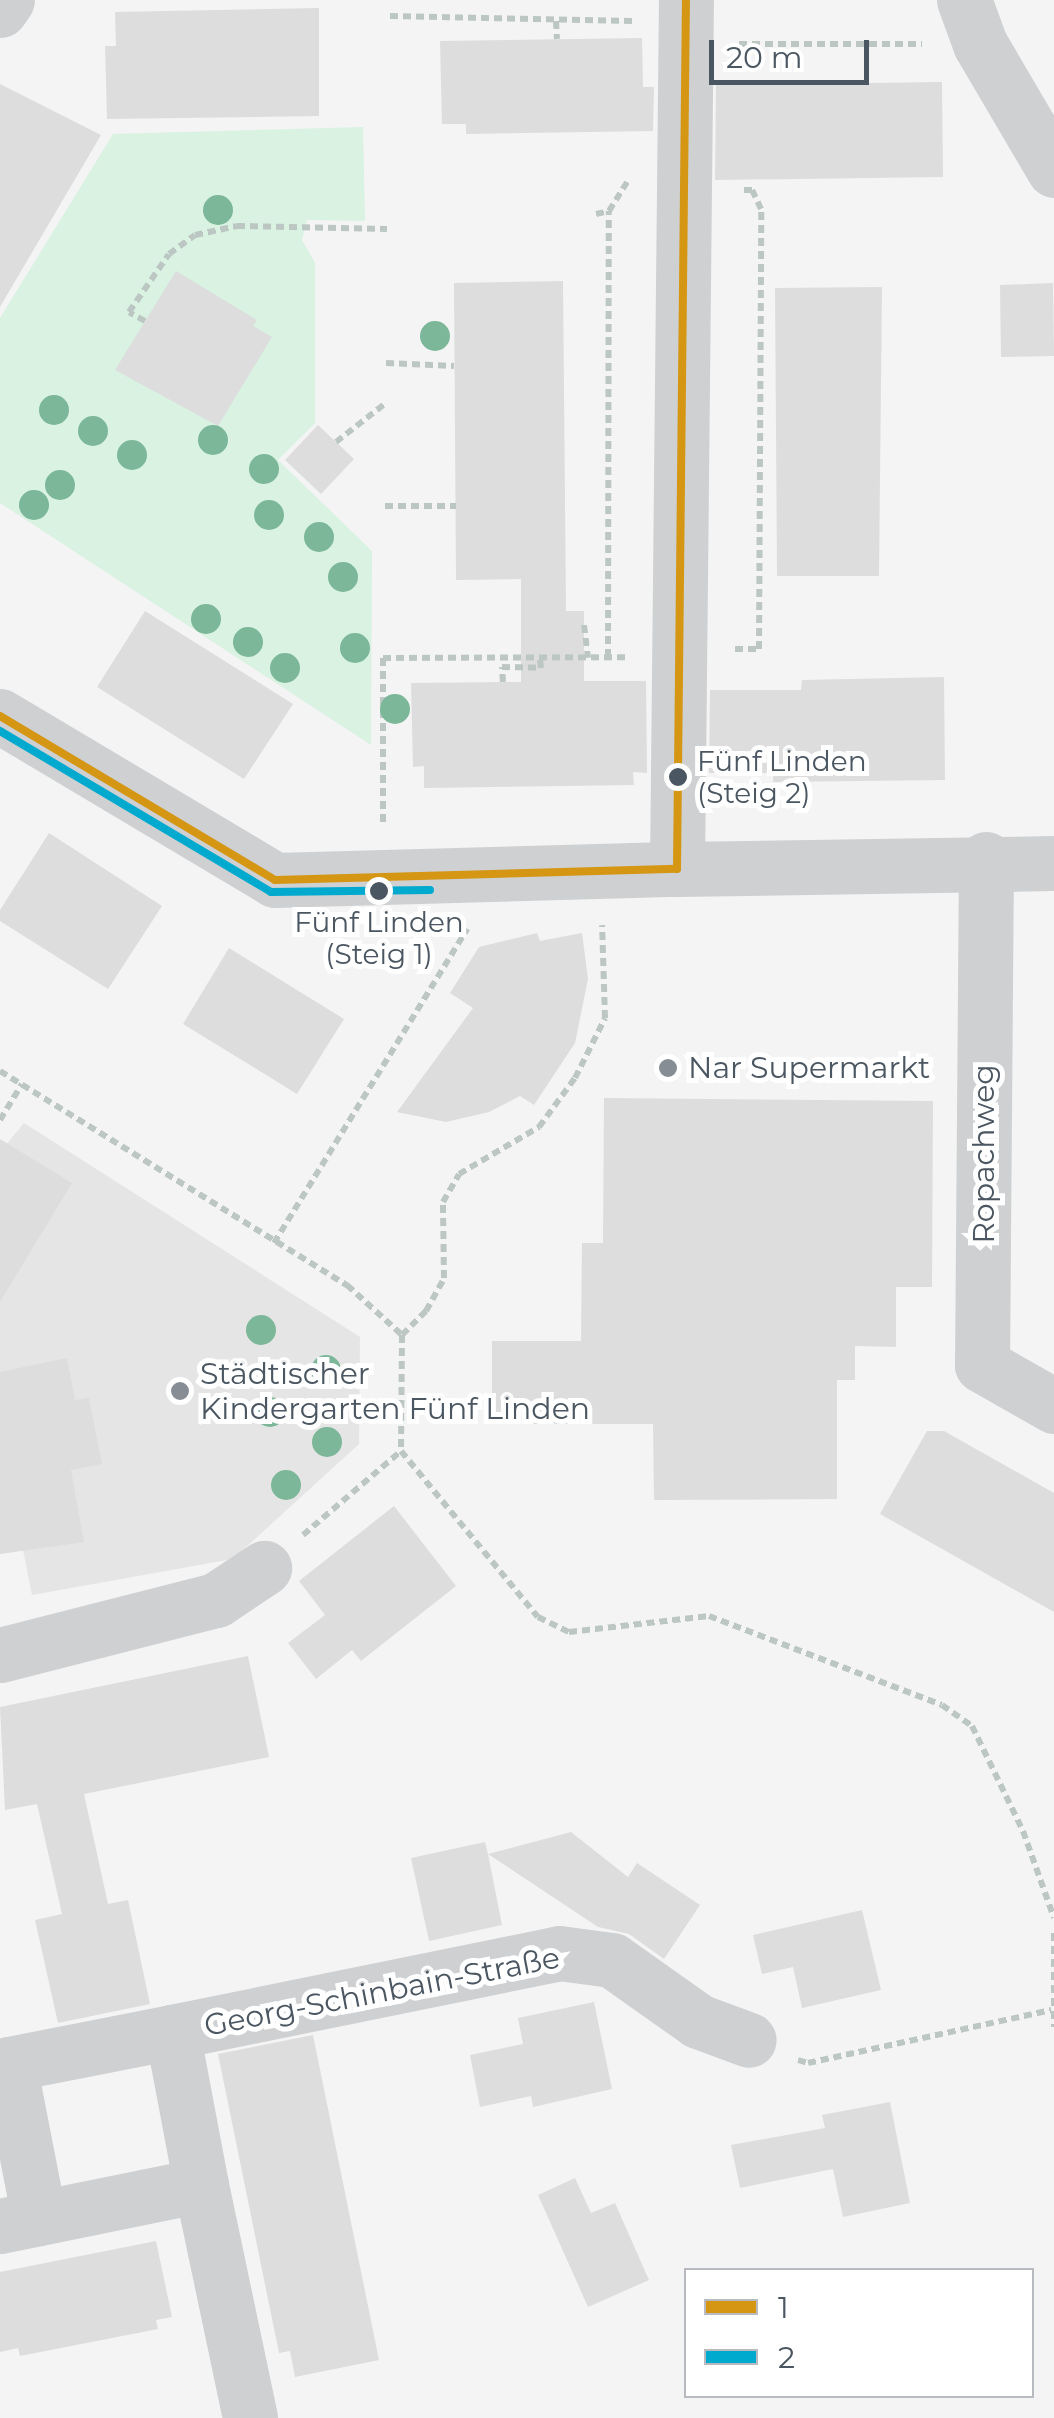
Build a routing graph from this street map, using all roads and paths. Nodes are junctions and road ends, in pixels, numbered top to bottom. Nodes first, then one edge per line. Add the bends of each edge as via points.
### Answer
1 (6, 0) edge
2 (0, 10) edge
3 (390, 16) dead end
4 (556, 21) junction
5 (686, 21) edge
6 (972, 22) edge
7 (557, 39) dead end
8 (629, 163) dead end
9 (1054, 170) edge
10 (725, 190) dead end
11 (609, 211) junction
12 (596, 214) dead end
13 (387, 228) dead end
14 (145, 322) dead end
15 (386, 363) dead end
16 (454, 366) dead end
17 (386, 404) dead end
18 (336, 442) dead end
19 (385, 506) dead end
20 (456, 506) dead end
21 (584, 624) dead end
22 (608, 657) junction
23 (540, 658) junction
24 (588, 658) junction
25 (701, 660) junction
26 (503, 682) dead end
27 (0, 716) edge
28 (986, 860) junction
29 (1052, 863) edge
30 (677, 869) junction
31 (601, 873) junction
32 (382, 878) junction
33 (496, 878) junction
34 (0, 1071) edge
35 (22, 1084) junction
36 (0, 1120) edge
37 (274, 1242) junction
38 (402, 1334) junction
39 (1054, 1406) edge
40 (401, 1451) junction
41 (264, 1568) joint
42 (0, 1655) edge
43 (1054, 1918) edge
44 (1054, 1933) edge
45 (1050, 2010) junction
46 (1054, 2027) edge
47 (172, 2032) junction
48 (750, 2040) joint
49 (4, 2042) edge
50 (201, 2185) junction
51 (19, 2222) edge
52 (250, 2418) edge

1 - 2 street
3 - 4 path
4 - 5 path
4 - 7 path
5 - 6 path
5 - 25 street
6 - 9 street
8 - 11 path via 629,179
10 - 25 path via 752,190 761,209 759,649 725,649
11 - 12 path
11 - 22 path
13 - 14 path via 237,226 195,235 170,254 130,312
15 - 16 path
17 - 18 path
19 - 20 path
21 - 24 path
22 - 24 path
22 - 25 path
23 - 24 path
23 - 26 path via 540,668 502,667
23 - 32 path via 383,658
25 - 30 street
27 - 32 street via 275,880
28 - 29 street
28 - 30 street
28 - 39 street, Ropachweg via 982,1365
30 - 31 street
31 - 33 street
31 - 38 path via 605,1018 575,1078 538,1127 459,1174 443,1202 444,1278
32 - 33 street
33 - 37 path via 416,1019
34 - 35 path
35 - 36 path
35 - 37 path
37 - 38 path via 347,1285
38 - 40 path
40 - 41 path
40 - 43 path via 538,1616 569,1632 708,1616 942,1705 972,1726 1023,1830
41 - 42 street via 216,1600
44 - 45 path
45 - 46 path
45 - 48 path via 808,2063
47 - 48 street, Georg-Schinbain-Straße via 559,1953 612,1960 698,2021
47 - 49 street, Georg-Schinbain-Straße
47 - 50 street, Georg-Schinbain-Straße
49 - 51 street, Georg-Schinbain-Straße
50 - 51 street, Georg-Schinbain-Straße
50 - 52 street, Georg-Schinbain-Straße

